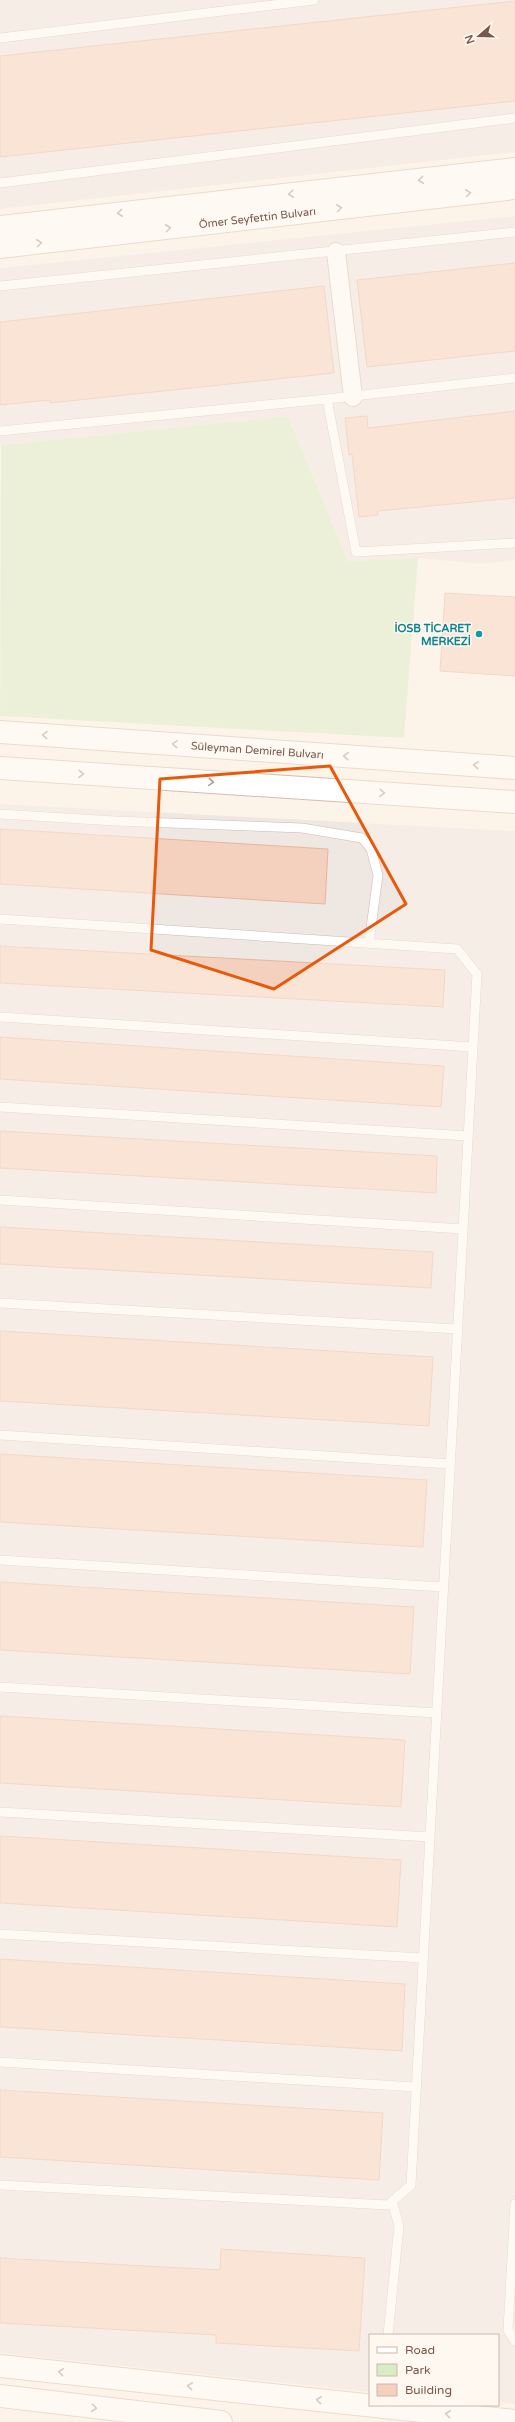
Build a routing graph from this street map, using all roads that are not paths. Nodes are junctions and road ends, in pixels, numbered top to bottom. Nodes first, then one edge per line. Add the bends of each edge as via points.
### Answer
1 (314, 0) edge
2 (247, 4) edge
3 (0, 38) edge
4 (515, 118) edge
5 (515, 169) edge
6 (0, 183) edge
7 (515, 188) edge
8 (0, 227) edge
9 (515, 232) edge
10 (0, 247) edge
11 (336, 252) junction
12 (0, 286) edge
13 (515, 378) edge
14 (353, 397) junction
15 (327, 399) junction
16 (0, 431) edge
17 (515, 543) edge
18 (0, 732) edge
19 (0, 768) edge
20 (515, 768) edge
21 (515, 802) edge
22 (0, 814) edge
23 (0, 919) edge
24 (369, 943) junction
25 (0, 1018) edge
26 (473, 1047) junction
27 (0, 1107) edge
28 (468, 1136) junction
29 (0, 1200) edge
30 (463, 1229) junction
31 (0, 1303) edge
32 (457, 1329) junction
33 (0, 1435) edge
34 (450, 1464) junction
35 (0, 1560) edge
36 (444, 1587) junction
37 (0, 1687) edge
38 (437, 1713) junction
39 (0, 1812) edge
40 (430, 1837) junction
41 (0, 1934) edge
42 (423, 1958) junction
43 (0, 2062) edge
44 (416, 2086) junction
45 (0, 2185) edge
46 (392, 2201) junction
47 (515, 2204) edge
48 (514, 2237) edge
49 (388, 2334) edge
50 (515, 2341) edge
51 (0, 2366) edge
52 (0, 2396) edge
53 (369, 2405) edge
54 (375, 2406) edge
55 (168, 2420) edge
56 (515, 2421) edge
57 (221, 2422) edge

1 - 2 lane
2 - 3 lane
4 - 6 lane
5 -> 8 street, Ömer Seyfettin Bulvarı
10 -> 7 street, Ömer Seyfettin Bulvarı
9 - 11 lane
11 - 12 lane
11 - 14 street
13 - 14 lane
14 - 15 lane
15 - 16 lane
15 - 17 lane via 356,552
20 -> 18 street, Süleyman Demirel Bulvarı
19 -> 21 street
22 - 24 lane via 302,828 362,838 371,848 378,875
23 - 24 lane
24 - 26 lane via 457,949 477,974
25 - 26 lane
26 - 28 lane
27 - 28 lane
28 - 30 lane
29 - 30 lane
30 - 32 lane
31 - 32 lane
32 - 34 lane
33 - 34 lane
34 - 36 lane
35 - 36 lane
36 - 38 lane
37 - 38 lane
38 - 40 lane
39 - 40 lane
40 - 42 lane
41 - 42 lane
42 - 44 lane
43 - 44 lane
44 - 46 lane via 411,2185
45 - 46 lane via 388,2205
46 - 49 lane via 399,2226
47 - 48 lane
48 - 50 lane via 508,2330
53 -> 51 street
52 -> 55 street
56 -> 54 street
55 - 57 street

